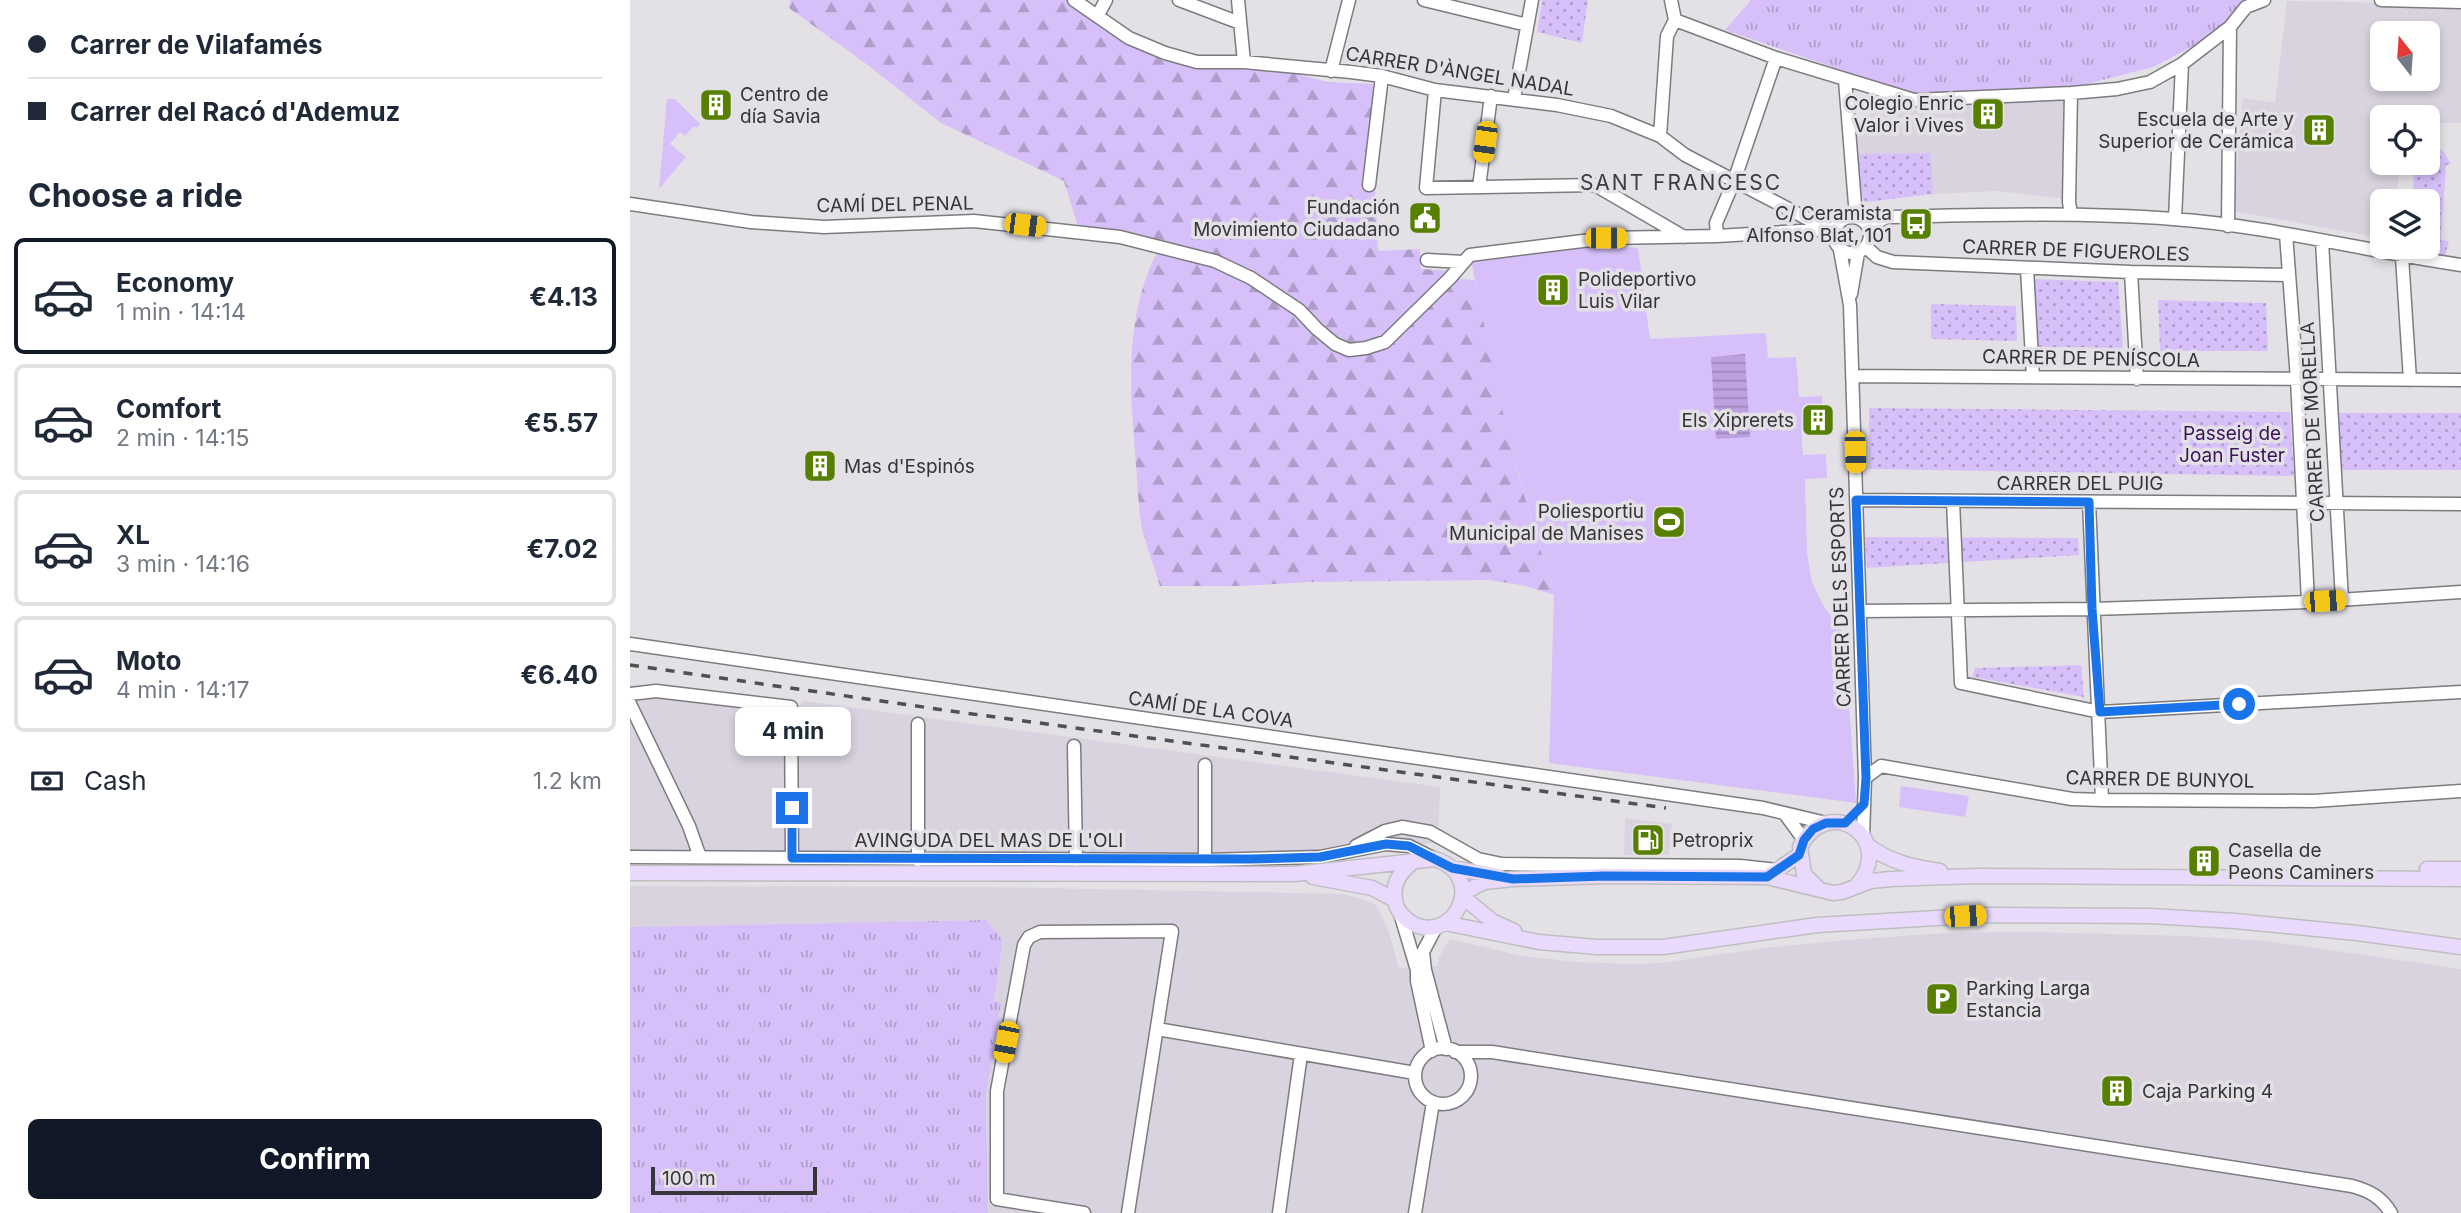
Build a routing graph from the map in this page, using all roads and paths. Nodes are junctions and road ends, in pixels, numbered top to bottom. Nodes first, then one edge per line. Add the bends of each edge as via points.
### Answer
1 (1074, 0) edge
2 (1106, 0) edge
3 (1179, 0) edge
4 (1238, 0) edge
5 (1349, 0) edge
6 (1424, 0) edge
7 (1532, 0) edge
8 (1671, 0) edge
9 (2263, 0) edge
10 (2381, 0) edge
11 (2461, 2) edge
12 (1098, 15) junction
13 (1675, 20) junction
14 (1240, 23) junction
15 (1527, 25) junction
16 (2230, 27) junction
17 (1776, 58) junction
18 (1244, 62) junction
19 (2182, 64) junction
20 (1331, 71) junction
21 (1382, 76) junction
22 (1845, 80) junction
23 (1435, 89) junction
24 (2071, 93) junction
25 (1491, 96) junction
26 (1514, 99) junction
27 (1660, 136) junction
28 (1734, 181) junction
29 (1369, 185) dead end
30 (1479, 187) junction
31 (630, 204) edge
32 (2071, 214) junction
33 (1856, 217) junction
34 (2175, 219) junction
35 (2228, 226) junction
36 (1868, 227) junction
37 (1831, 229) junction
38 (2286, 234) junction
39 (1717, 236) junction
40 (1685, 237) junction
41 (2322, 241) junction
42 (1840, 250) junction
43 (1862, 250) junction
44 (2370, 251) edge
45 (1466, 258) junction
46 (2402, 259) edge
47 (2417, 259) edge
48 (1427, 260) dead end
49 (2461, 265) edge
50 (2027, 268) junction
51 (2131, 272) junction
52 (2290, 275) junction
53 (1850, 305) junction
54 (1852, 376) junction
55 (2033, 377) junction
56 (2137, 379) junction
57 (2297, 379) junction
58 (2329, 379) junction
59 (2410, 380) junction
60 (2461, 380) edge
61 (1856, 500) junction
62 (1952, 501) junction
63 (2089, 502) junction
64 (2304, 503) junction
65 (2335, 503) junction
66 (2461, 504) edge
67 (2461, 592) edge
68 (2342, 600) junction
69 (2308, 602) junction
70 (1958, 609) junction
71 (2092, 609) junction
72 (1860, 611) junction
73 (630, 644) edge
74 (2461, 692) edge
75 (630, 694) edge
76 (630, 704) edge
77 (2100, 712) junction
78 (918, 724) dead end
79 (1074, 746) dead end
80 (1205, 765) dead end
81 (1866, 778) junction
82 (2461, 791) edge
83 (2102, 800) junction
84 (1864, 804) junction
85 (1785, 814) junction
86 (1826, 823) junction
87 (1845, 823) junction
88 (1804, 840) junction
89 (1865, 841) junction
90 (1347, 851) junction
91 (1799, 855) junction
92 (630, 857) edge
93 (700, 857) junction
94 (792, 858) junction
95 (1435, 859) junction
96 (918, 860) junction
97 (1076, 860) junction
98 (1205, 860) junction
99 (1412, 863) junction
100 (1452, 868) junction
101 (2461, 869) edge
102 (630, 873) edge
103 (1294, 874) junction
104 (1772, 874) junction
105 (1976, 876) junction
106 (2283, 877) junction
107 (1513, 879) junction
108 (2461, 879) edge
109 (1857, 885) junction
110 (1818, 888) junction
111 (1463, 895) junction
112 (1398, 906) junction
113 (1441, 925) junction
114 (1539, 942) junction
115 (2461, 947) edge
116 (1157, 1030) junction
117 (1451, 1050) junction
118 (1432, 1051) junction
119 (1492, 1052) junction
120 (1301, 1054) junction
121 (1471, 1072) junction
122 (1415, 1073) junction
123 (1433, 1102) junction
124 (2369, 1191) junction
125 (1084, 1213) edge
126 (1128, 1213) edge
127 (1279, 1213) edge
128 (1415, 1213) edge
129 (2380, 1213) edge
130 (2391, 1213) edge

1 - 12 street, CARRER D'ÀNGEL NADAL
2 - 12 street
3 - 14 street
4 - 14 street
5 - 20 street
6 - 15 street
7 - 15 street
8 - 13 street
9 - 16 street via 2246,7
10 - 11 street
12 - 18 street, CARRER D'ÀNGEL NADAL via 1129,38 1165,53 1197,62
13 - 17 street
13 - 27 street via 1667,36
14 - 18 street
15 - 26 street
16 - 19 street
16 - 35 street
17 - 22 street
17 - 28 street
18 - 20 street, CARRER D'ÀNGEL NADAL
19 - 24 street via 2151,82
19 - 34 street
20 - 21 street, CARRER D'ÀNGEL NADAL
21 - 23 street, CARRER D'ÀNGEL NADAL
21 - 29 street
22 - 24 street via 1914,100
22 - 33 street
23 - 25 street, CARRER D'ÀNGEL NADAL
23 - 30 street via 1426,188
24 - 32 street
25 - 26 street, CARRER D'ÀNGEL NADAL
25 - 30 street
26 - 27 street, CARRER D'ÀNGEL NADAL via 1611,116
27 - 28 street, CARRER D'ÀNGEL NADAL
28 - 37 street, CARRER D'ÀNGEL NADAL
28 - 39 street via 1716,223
30 - 40 street via 1595,185
31 - 45 street, CAMÍ DEL PENAL via 775,224 824,227 974,221 1119,237 1215,261 1251,278 1349,350 1385,342
32 - 34 street
32 - 36 street via 1887,217
33 - 36 street
33 - 37 street via 1843,219
34 - 35 street
35 - 38 street
36 - 43 street via 1870,240
37 - 39 street
37 - 42 street
38 - 41 street
38 - 52 street, CARRER DE MORELLA
39 - 40 street
40 - 45 street via 1606,238
41 - 44 street
41 - 58 street, CARRER DE MORELLA
42 - 43 street
42 - 53 street, CARRER DELS ESPORTS
43 - 50 street, CARRER DE FIGUEROLES via 1893,262
43 - 53 street, CARRER DELS ESPORTS
45 - 48 street
46 - 59 street
47 - 49 street
50 - 51 street, CARRER DE FIGUEROLES
50 - 55 street
51 - 52 street, CARRER DE FIGUEROLES
51 - 56 street
52 - 57 street, CARRER DE MORELLA
53 - 54 street, CARRER DELS ESPORTS
54 - 55 street, CARRER DE PENÍSCOLA
54 - 61 street, CARRER DELS ESPORTS
55 - 56 street, CARRER DE PENÍSCOLA
56 - 57 street, CARRER DE PENÍSCOLA
57 - 58 street, CARRER DE PENÍSCOLA
57 - 64 street, CARRER DE MORELLA
58 - 59 street, CARRER DE PENÍSCOLA
58 - 65 street, CARRER DE MORELLA
59 - 60 street, CARRER DE PENÍSCOLA
61 - 62 street, CARRER DEL PUIG
61 - 72 street, CARRER DELS ESPORTS
62 - 63 street, CARRER DEL PUIG
62 - 70 street
63 - 64 street, CARRER DEL PUIG
63 - 71 street
64 - 65 street, CARRER DEL PUIG
64 - 69 street, CARRER DE MORELLA
65 - 66 street, CARRER DEL PUIG
65 - 68 street, CARRER DE MORELLA
67 - 68 street
68 - 69 street
69 - 71 street
70 - 71 street
70 - 72 street
70 - 77 street via 1961,683
71 - 77 street
72 - 81 street, CARRER DELS ESPORTS
73 - 85 street, CAMÍ DE LA COVA
74 - 77 street
75 - 94 street via 656,691 791,707
76 - 93 street
77 - 83 street
78 - 96 street
79 - 97 street
80 - 98 street
81 - 83 street, CARRER DE BUNYOL via 1881,765 2072,800
81 - 84 street, CARRER DELS ESPORTS
82 - 83 street, CARRER DE BUNYOL via 2313,801
84 - 87 street
84 - 89 street, CARRER DELS ESPORTS
85 - 86 street, CAMÍ DE LA COVA
85 - 88 street
86 - 87 main road
86 - 88 main road
87 - 89 main road
88 - 91 main road
89 - 105 main road via 1899,863
89 - 109 main road via 1870,862
90 - 95 street, AVINGUDA DEL MAS DE L'OLI via 1386,844 1409,846
90 - 98 street, AVINGUDA DEL MAS DE L'OLI via 1320,857
90 - 104 street, AVINGUDA DEL MAS DE L'OLI via 1402,827 1430,832 1478,859 1502,864 1740,866
91 - 104 main road
91 - 110 main road via 1804,874
92 - 93 street, AVINGUDA DEL MAS DE L'OLI
93 - 94 street, AVINGUDA DEL MAS DE L'OLI
94 - 96 street, AVINGUDA DEL MAS DE L'OLI
95 - 99 main road
95 - 100 main road
96 - 97 street, AVINGUDA DEL MAS DE L'OLI
97 - 98 street, AVINGUDA DEL MAS DE L'OLI
99 - 103 main road
99 - 112 main road via 1397,878
100 - 107 main road
100 - 111 main road
101 - 106 main road
102 - 103 main road
103 - 112 main road via 1372,888
104 - 107 main road
104 - 110 main road
105 - 106 main road
105 - 109 main road
106 - 108 main road
107 - 111 main road via 1485,882
109 - 110 main road via 1842,892
111 - 113 main road via 1460,907
111 - 114 main road via 1492,921
112 - 113 main road via 1416,925
112 - 118 street via 1417,970
113 - 114 main road
113 - 117 street via 1423,952
114 - 115 main road via 1662,947 1817,925 1989,915 2235,921
116 - 120 street
116 - 125 street via 1172,931 1040,932 1029,937 997,1091 997,1199
116 - 126 street
117 - 118 street
117 - 119 street
117 - 121 street via 1463,1057
118 - 122 street via 1418,1063
119 - 121 street
119 - 124 street
120 - 122 street
120 - 127 street
121 - 123 street via 1460,1098
122 - 123 street via 1419,1091
123 - 128 street
124 - 129 street
124 - 130 street

